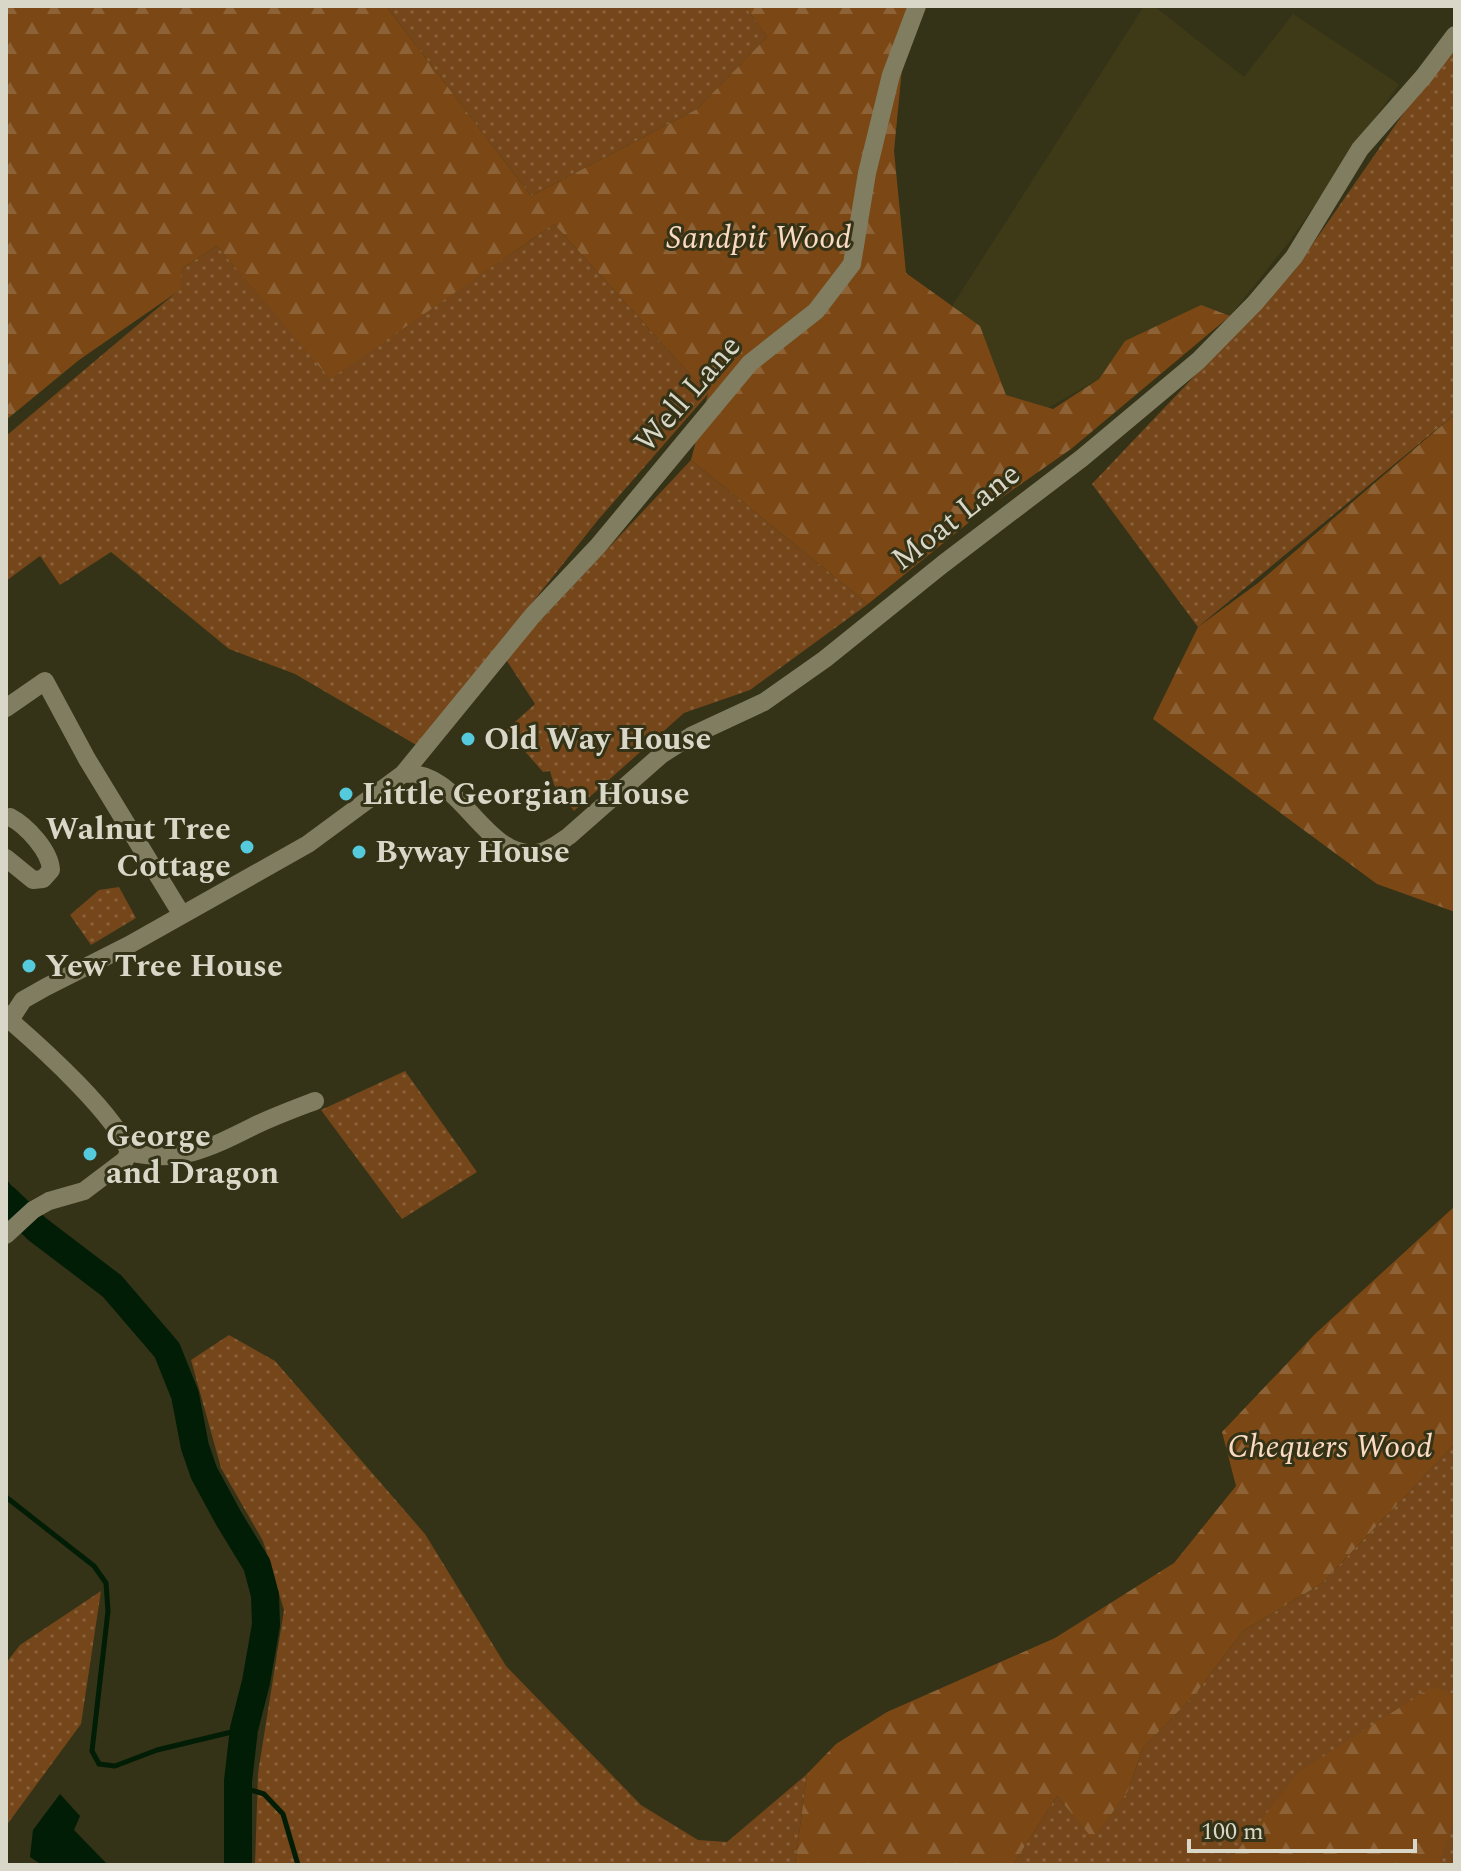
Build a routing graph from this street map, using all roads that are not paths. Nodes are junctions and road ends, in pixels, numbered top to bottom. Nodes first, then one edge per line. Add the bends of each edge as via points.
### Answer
1 (917, 6) edge
2 (1455, 35) edge
3 (6, 708) edge
4 (403, 774) junction
5 (6, 818) edge
6 (6, 858) edge
7 (182, 915) junction
8 (9, 1016) edge
9 (315, 1101) dead end
10 (129, 1152) junction
11 (10, 1231) edge

1 - 4 street, Well Lane via 891,75 852,264 816,311 750,363
2 - 4 street, Moat Lane via 1360,149 1294,257 1198,361 1082,458 764,702 661,755 569,836 536,853 513,850 436,780 419,772
3 - 7 street via 45,681
4 - 7 street, Well Lane via 308,844
5 - 6 street via 21,822 50,858 51,870 33,880
7 - 8 street, Well Lane via 23,1000
8 - 10 street via 100,1110
9 - 10 street via 181,1156
10 - 11 street via 84,1191 49,1201

